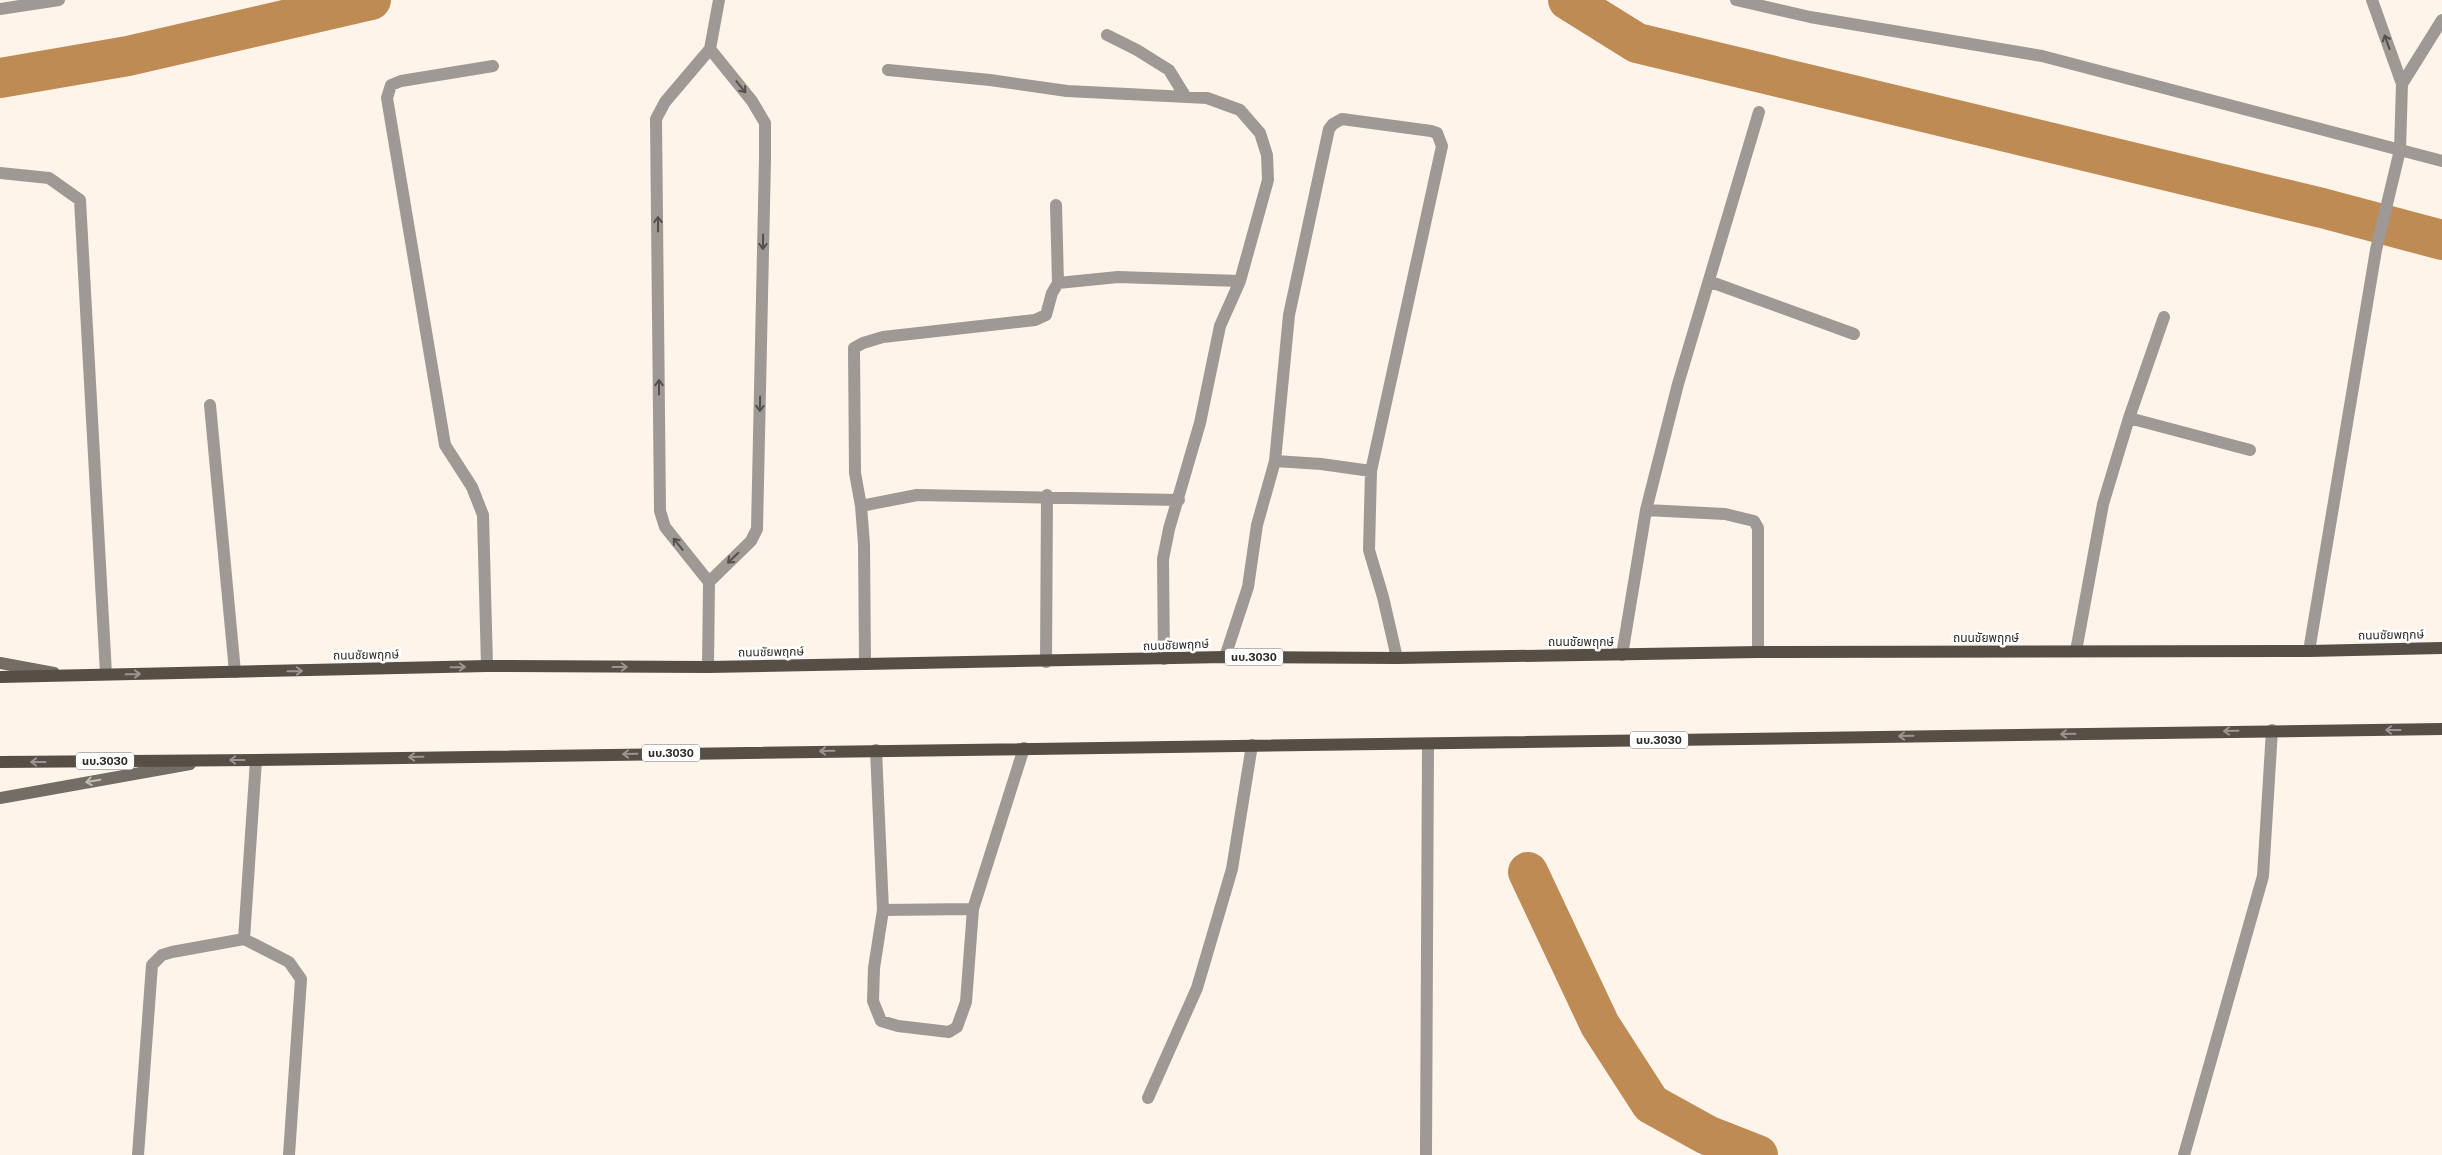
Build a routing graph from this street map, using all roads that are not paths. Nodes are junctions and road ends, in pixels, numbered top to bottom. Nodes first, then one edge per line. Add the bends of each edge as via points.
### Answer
1 (59, 0) edge
2 (719, 0) edge
3 (1736, 0) edge
4 (2372, 0) edge
5 (0, 9) edge
6 (2442, 20) edge
7 (1107, 36) dead end
8 (710, 49) junction
9 (493, 66) dead end
10 (888, 70) dead end
11 (2402, 84) junction
12 (1184, 96) junction
13 (1759, 112) dead end
14 (2400, 150) junction
15 (2442, 161) edge
16 (0, 173) edge
17 (1056, 205) dead end
18 (1240, 281) junction
19 (1711, 282) junction
20 (1058, 283) junction
21 (2164, 317) dead end
22 (1854, 334) dead end
23 (210, 405) dead end
24 (2129, 418) junction
25 (2250, 450) dead end
26 (1275, 461) junction
27 (1370, 471) junction
28 (1047, 495) junction
29 (1179, 500) junction
30 (861, 506) junction
31 (1646, 510) junction
32 (709, 582) junction
33 (2442, 648) edge
34 (2309, 651) junction
35 (1758, 652) junction
36 (2076, 652) junction
37 (1622, 655) junction
38 (1225, 657) junction
39 (1397, 658) junction
40 (1164, 659) junction
41 (1046, 662) junction
42 (0, 663) edge
43 (865, 664) junction
44 (487, 666) junction
45 (708, 667) junction
46 (235, 672) junction
47 (106, 674) junction
48 (67, 675) junction
49 (0, 677) edge
50 (2442, 729) edge
51 (2272, 730) junction
52 (1428, 744) junction
53 (1252, 745) junction
54 (1024, 748) junction
55 (876, 750) junction
56 (210, 760) junction
57 (256, 760) junction
58 (0, 762) edge
59 (0, 798) edge
60 (974, 909) junction
61 (883, 910) junction
62 (244, 939) junction
63 (1148, 1098) dead end
64 (138, 1155) edge
65 (289, 1155) edge
66 (1426, 1155) edge
67 (2184, 1155) edge

1 - 5 street
2 - 8 street
3 - 14 street via 1810,17 2042,56
11 -> 4 street
6 - 11 street
7 - 12 street via 1169,70
32 -> 8 street via 664,526 660,511 656,119 665,102
8 -> 32 street via 752,102 764,123 765,159 757,529 751,541
9 - 44 street via 401,81 391,85 386,98 445,445 472,487 483,514
10 - 12 street via 1067,91
11 - 14 street
12 - 18 street via 1207,98 1240,110 1260,133 1267,155 1268,180
13 - 19 street
14 - 15 street
14 - 34 street via 2376,250
16 - 47 street via 49,178 80,200
17 - 20 street
18 - 20 street via 1118,277
18 - 29 street via 1220,326 1200,423
19 - 22 street
19 - 31 street via 1678,384
20 - 30 street via 1046,315 1035,320 883,337 854,348 855,473
21 - 24 street
23 - 46 street
24 - 25 street
24 - 36 street via 2103,504
26 - 27 street
26 - 27 street via 1290,315 1330,129 1342,119 1431,131 1437,133 1442,146
26 - 38 street via 1257,525 1248,587
27 - 39 street via 1369,550
28 - 29 street
28 - 30 street via 917,494
28 - 41 street
29 - 40 street via 1164,558
30 - 43 street
31 - 35 street via 1725,514 1754,521 1758,528
31 - 37 street
32 - 45 street
33 - 34 main road, ถนนชัยพฤกษ์ / นบ.3030
34 - 36 main road, ถนนชัยพฤกษ์ / นบ.3030
35 - 36 main road, ถนนชัยพฤกษ์ / นบ.3030
35 - 37 main road, ถนนชัยพฤกษ์ / นบ.3030
37 - 39 main road, ถนนชัยพฤกษ์ / นบ.3030
38 - 39 main road, ถนนชัยพฤกษ์ / นบ.3030
38 - 40 main road, ถนนชัยพฤกษ์ / นบ.3030
40 - 41 main road, ถนนชัยพฤกษ์ / นบ.3030
41 - 43 main road, ถนนชัยพฤกษ์ / นบ.3030
42 - 48 main road
43 - 45 main road, ถนนชัยพฤกษ์ / นบ.3030
44 -> 45 main road, ถนนชัยพฤกษ์ / นบ.3030
46 -> 44 main road, ถนนชัยพฤกษ์ / นบ.3030
47 -> 46 main road, ถนนชัยพฤกษ์ / นบ.3030
47 - 48 main road, ถนนชัยพฤกษ์ / นบ.3030
48 - 49 main road, ถนนชัยพฤกษ์ / นบ.3030
50 -> 51 main road, นบ.3030
51 -> 52 main road, นบ.3030
51 - 67 street via 2263,876
52 - 53 main road, นบ.3030
52 - 66 street
53 - 54 main road, นบ.3030
53 - 63 street via 1227,888 1197,988
54 - 55 main road, นบ.3030
54 - 60 street
55 -> 57 main road, นบ.3030
55 - 61 street
57 -> 56 main road, นบ.3030
56 -> 58 main road, นบ.3030
56 -> 59 main road
57 - 62 street
60 - 61 street
60 - 61 street via 966,1002 957,1027 949,1032 881,1021 873,993
62 - 64 street via 172,952 162,955 152,965
62 - 65 street via 290,962 301,979

